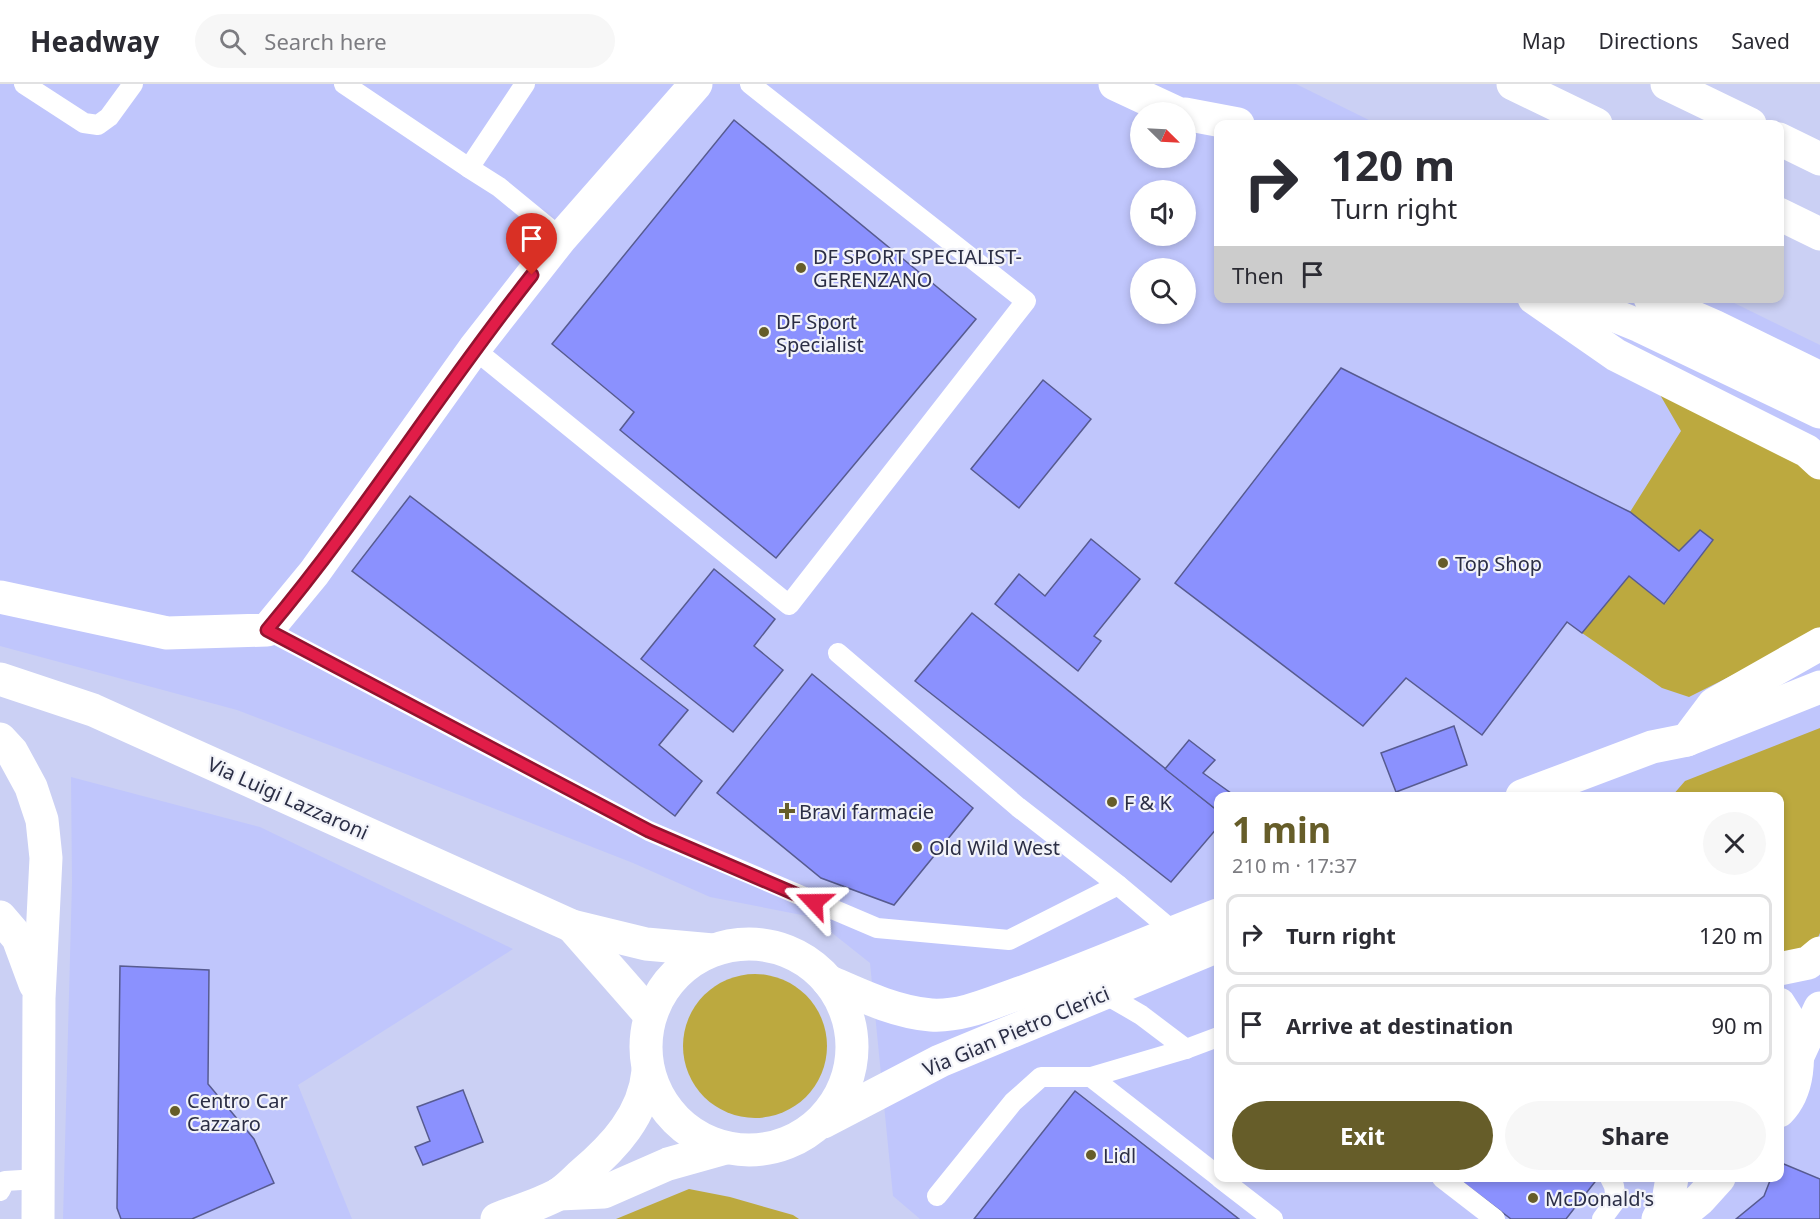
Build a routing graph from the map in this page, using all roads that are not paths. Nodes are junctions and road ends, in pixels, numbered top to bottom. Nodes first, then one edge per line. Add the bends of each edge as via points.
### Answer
1 (24, 84) edge
2 (133, 84) edge
3 (345, 84) edge
4 (525, 84) edge
5 (696, 84) edge
6 (750, 84) edge
7 (1115, 84) edge
8 (1513, 84) edge
9 (1667, 84) edge
10 (1154, 102) edge
11 (1196, 118) edge
12 (1214, 120) edge
13 (1588, 120) edge
14 (1742, 120) edge
15 (1196, 122) edge
16 (1214, 132) edge
17 (1784, 141) edge
18 (1820, 159) edge
19 (468, 168) junction
20 (1784, 216) edge
21 (1820, 234) edge
22 (561, 238) junction
23 (1541, 303) edge
24 (1597, 303) edge
25 (1615, 303) edge
26 (1645, 312) edge
27 (474, 349) junction
28 (1820, 378) edge
29 (1820, 412) edge
30 (1820, 464) edge
31 (5, 599) edge
32 (267, 630) junction
33 (1820, 644) edge
34 (838, 653) dead end
35 (0, 679) edge
36 (1820, 687) edge
37 (0, 739) edge
38 (1688, 740) junction
39 (1533, 792) edge
40 (1594, 792) edge
41 (1118, 885) junction
42 (0, 917) edge
43 (1214, 917) edge
44 (572, 926) junction
45 (1174, 932) junction
46 (1214, 948) edge
47 (713, 950) junction
48 (1820, 952) edge
49 (1784, 968) edge
50 (828, 981) junction
51 (1103, 993) junction
52 (39, 998) junction
53 (1820, 1008) edge
54 (1784, 1013) edge
55 (650, 1016) junction
56 (1214, 1039) edge
57 (1186, 1049) junction
58 (1804, 1060) edge
59 (648, 1071) junction
60 (1091, 1077) junction
61 (1784, 1102) edge
62 (819, 1124) junction
63 (725, 1149) junction
64 (1214, 1173) edge
65 (38, 1179) junction
66 (1225, 1182) edge
67 (1447, 1182) edge
68 (1612, 1182) edge
69 (1671, 1182) edge
70 (1715, 1182) edge
71 (0, 1191) edge
72 (559, 1194) junction
73 (937, 1196) dead end
74 (38, 1219) edge
75 (497, 1219) edge
76 (1273, 1219) edge
77 (1495, 1219) edge
78 (1602, 1219) edge
79 (1658, 1219) edge
80 (1676, 1219) edge

1 - 2 lane via 84,123 98,125 109,117
3 - 19 lane
4 - 19 lane
5 - 22 main road
6 - 27 lane via 1026,301 789,604
7 - 10 main road
8 - 13 main road
9 - 14 main road
11 - 12 main road
15 - 16 main road
17 - 18 main road
19 - 22 lane via 499,187
20 - 21 main road
22 - 27 main road
23 - 30 main road via 1616,355 1807,451
24 - 26 main road
25 - 26 main road
26 - 28 main road via 1714,326
26 - 29 main road
27 - 32 main road via 314,573
31 - 32 main road via 167,633
32 - 41 lane via 649,831 876,928 1009,940
33 - 38 main road via 1714,704
34 - 41 lane via 1018,807
35 - 44 main road, Via Luigi Lazzaroni via 93,710
36 - 38 main road
37 - 52 main road via 12,752 31,787 42,820 46,858
38 - 39 main road via 1652,747
38 - 40 main road via 1635,776
41 - 45 lane
42 - 52 main road via 18,938
43 - 45 main road, Via Gian Pietro Clerici
44 - 47 main road, Via Luigi Lazzaroni via 646,944
44 - 55 main road, Via Luigi Lazzaroni
45 - 50 main road, Via Gian Pietro Clerici via 1069,975 954,1014 902,1010
46 - 51 main road, Via Gian Pietro Clerici
47 - 50 main road via 753,944 774,947 810,964
47 - 55 main road via 681,969 668,982
48 - 49 main road via 1808,963
50 - 62 main road via 846,1012 852,1052 842,1091
51 - 57 lane via 1141,1015
51 - 62 main road, Via Gian Pietro Clerici via 940,1061
52 - 65 main road
53 - 58 main road
54 - 58 main road
55 - 59 main road via 645,1053
56 - 57 lane
57 - 60 lane
58 - 61 main road
59 - 63 main road via 654,1090 676,1121 707,1143
59 - 72 main road via 647,1089 632,1120 608,1151
60 - 64 lane
60 - 73 lane via 1041,1077 1013,1102
62 - 63 main road via 784,1145 765,1150
63 - 72 main road via 668,1164 604,1192
65 - 71 lane via 5,1181
65 - 74 main road
66 - 76 lane
67 - 77 lane
68 - 78 lane via 1616,1200
69 - 79 main road via 1668,1201
70 - 80 main road
72 - 75 main road

